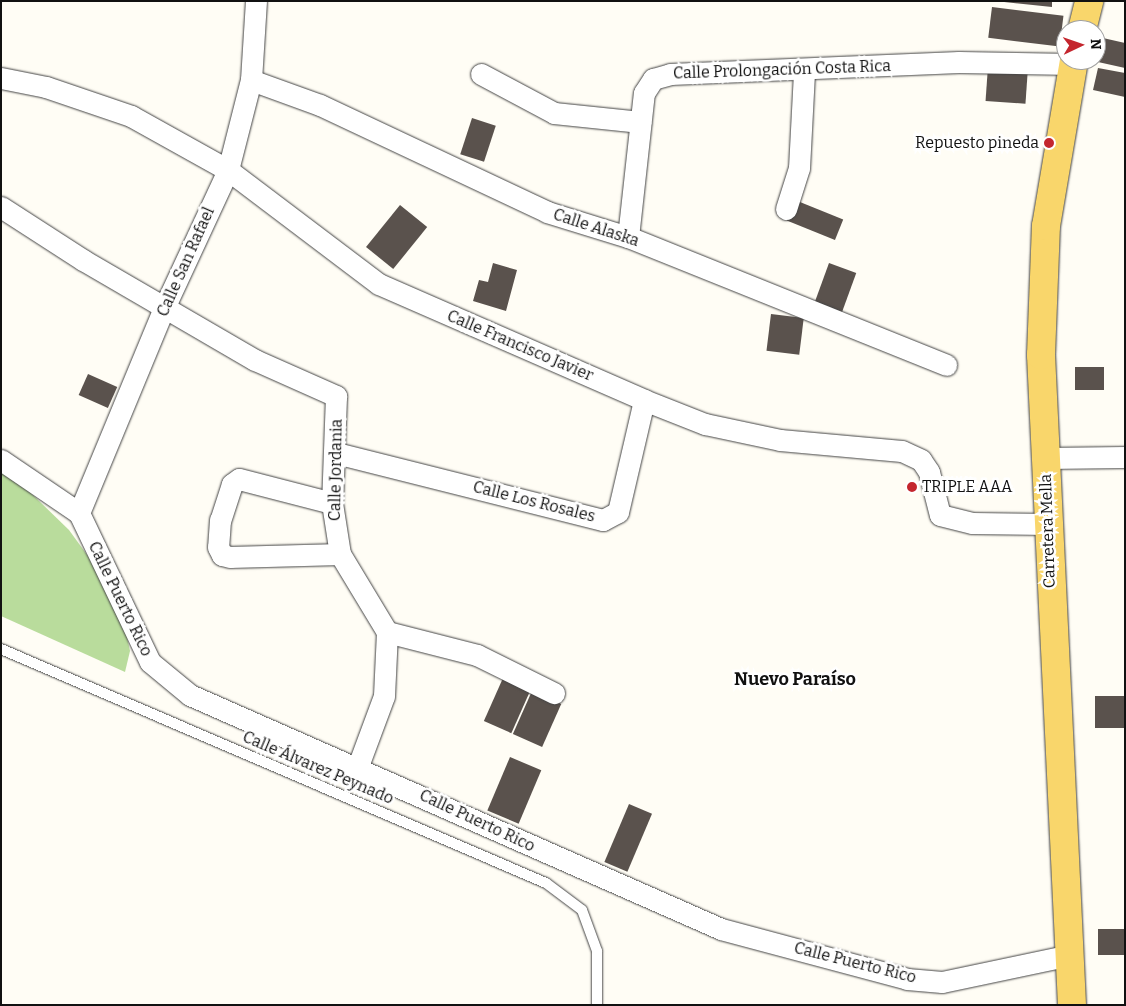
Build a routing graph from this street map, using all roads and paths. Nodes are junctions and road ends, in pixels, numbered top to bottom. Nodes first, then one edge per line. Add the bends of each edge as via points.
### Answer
1 (256, 1) edge
2 (1090, 1) edge
3 (1085, 20) edge
4 (1056, 62) edge
5 (1073, 70) edge
6 (804, 71) junction
7 (481, 74) dead end
8 (1, 78) edge
9 (251, 80) junction
10 (641, 122) junction
11 (228, 170) junction
12 (1, 207) edge
13 (786, 209) dead end
14 (628, 236) junction
15 (164, 308) junction
16 (946, 365) dead end
17 (644, 400) junction
18 (336, 452) junction
19 (1125, 457) edge
20 (1046, 458) junction
21 (1, 460) edge
22 (332, 503) junction
23 (80, 513) junction
24 (1048, 524) junction
25 (340, 554) junction
26 (387, 632) junction
27 (1, 649) edge
28 (554, 693) dead end
29 (358, 766) junction
30 (1070, 955) junction
31 (597, 1005) edge
32 (1072, 1005) edge

1 - 9 street, Calle San Rafael
2 - 3 main road
4 - 6 street, Calle Prolongación Costa Rica via 959,62
5 - 20 main road, Carretera Mella via 1046,226 1041,355
6 - 10 street, Calle Prolongación Costa Rica via 670,74 653,79 644,93
6 - 13 street via 800,168
7 - 10 street via 554,113
8 - 11 street, Calle Francisco Javier via 46,86 131,116
9 - 11 street, Calle San Rafael
9 - 14 street, Calle Alaska via 320,105 547,212
10 - 14 street, Calle Prolongación Costa Rica
11 - 15 street, Calle San Rafael
11 - 17 street, Calle Francisco Javier via 379,284
12 - 15 street
14 - 16 street, Calle Alaska
15 - 18 street, Calle Jordania via 255,360 336,396
15 - 23 street, Calle San Rafael
17 - 18 street, Calle Los Rosales via 618,512 603,520
17 - 24 street, Calle Francisco Javier via 705,424 780,440 902,450 925,466 940,515 972,524
18 - 22 street, Calle Jordania
19 - 20 street
20 - 24 main road, Carretera Mella
21 - 23 street
22 - 25 street, Calle Jordania
22 - 25 street via 239,479 232,484 220,520 218,547 230,557
23 - 29 street, Calle Puerto Rico via 150,662 190,695
24 - 30 main road, Carretera Mella
25 - 26 street, Calle Jordania
26 - 28 street via 477,655
26 - 29 street via 384,696
27 - 31 lane, Calle Álvarez Peynado via 546,883 582,910 597,951
29 - 30 street, Calle Puerto Rico via 721,929 906,979 942,982 972,979
30 - 32 main road, Carretera Mella

